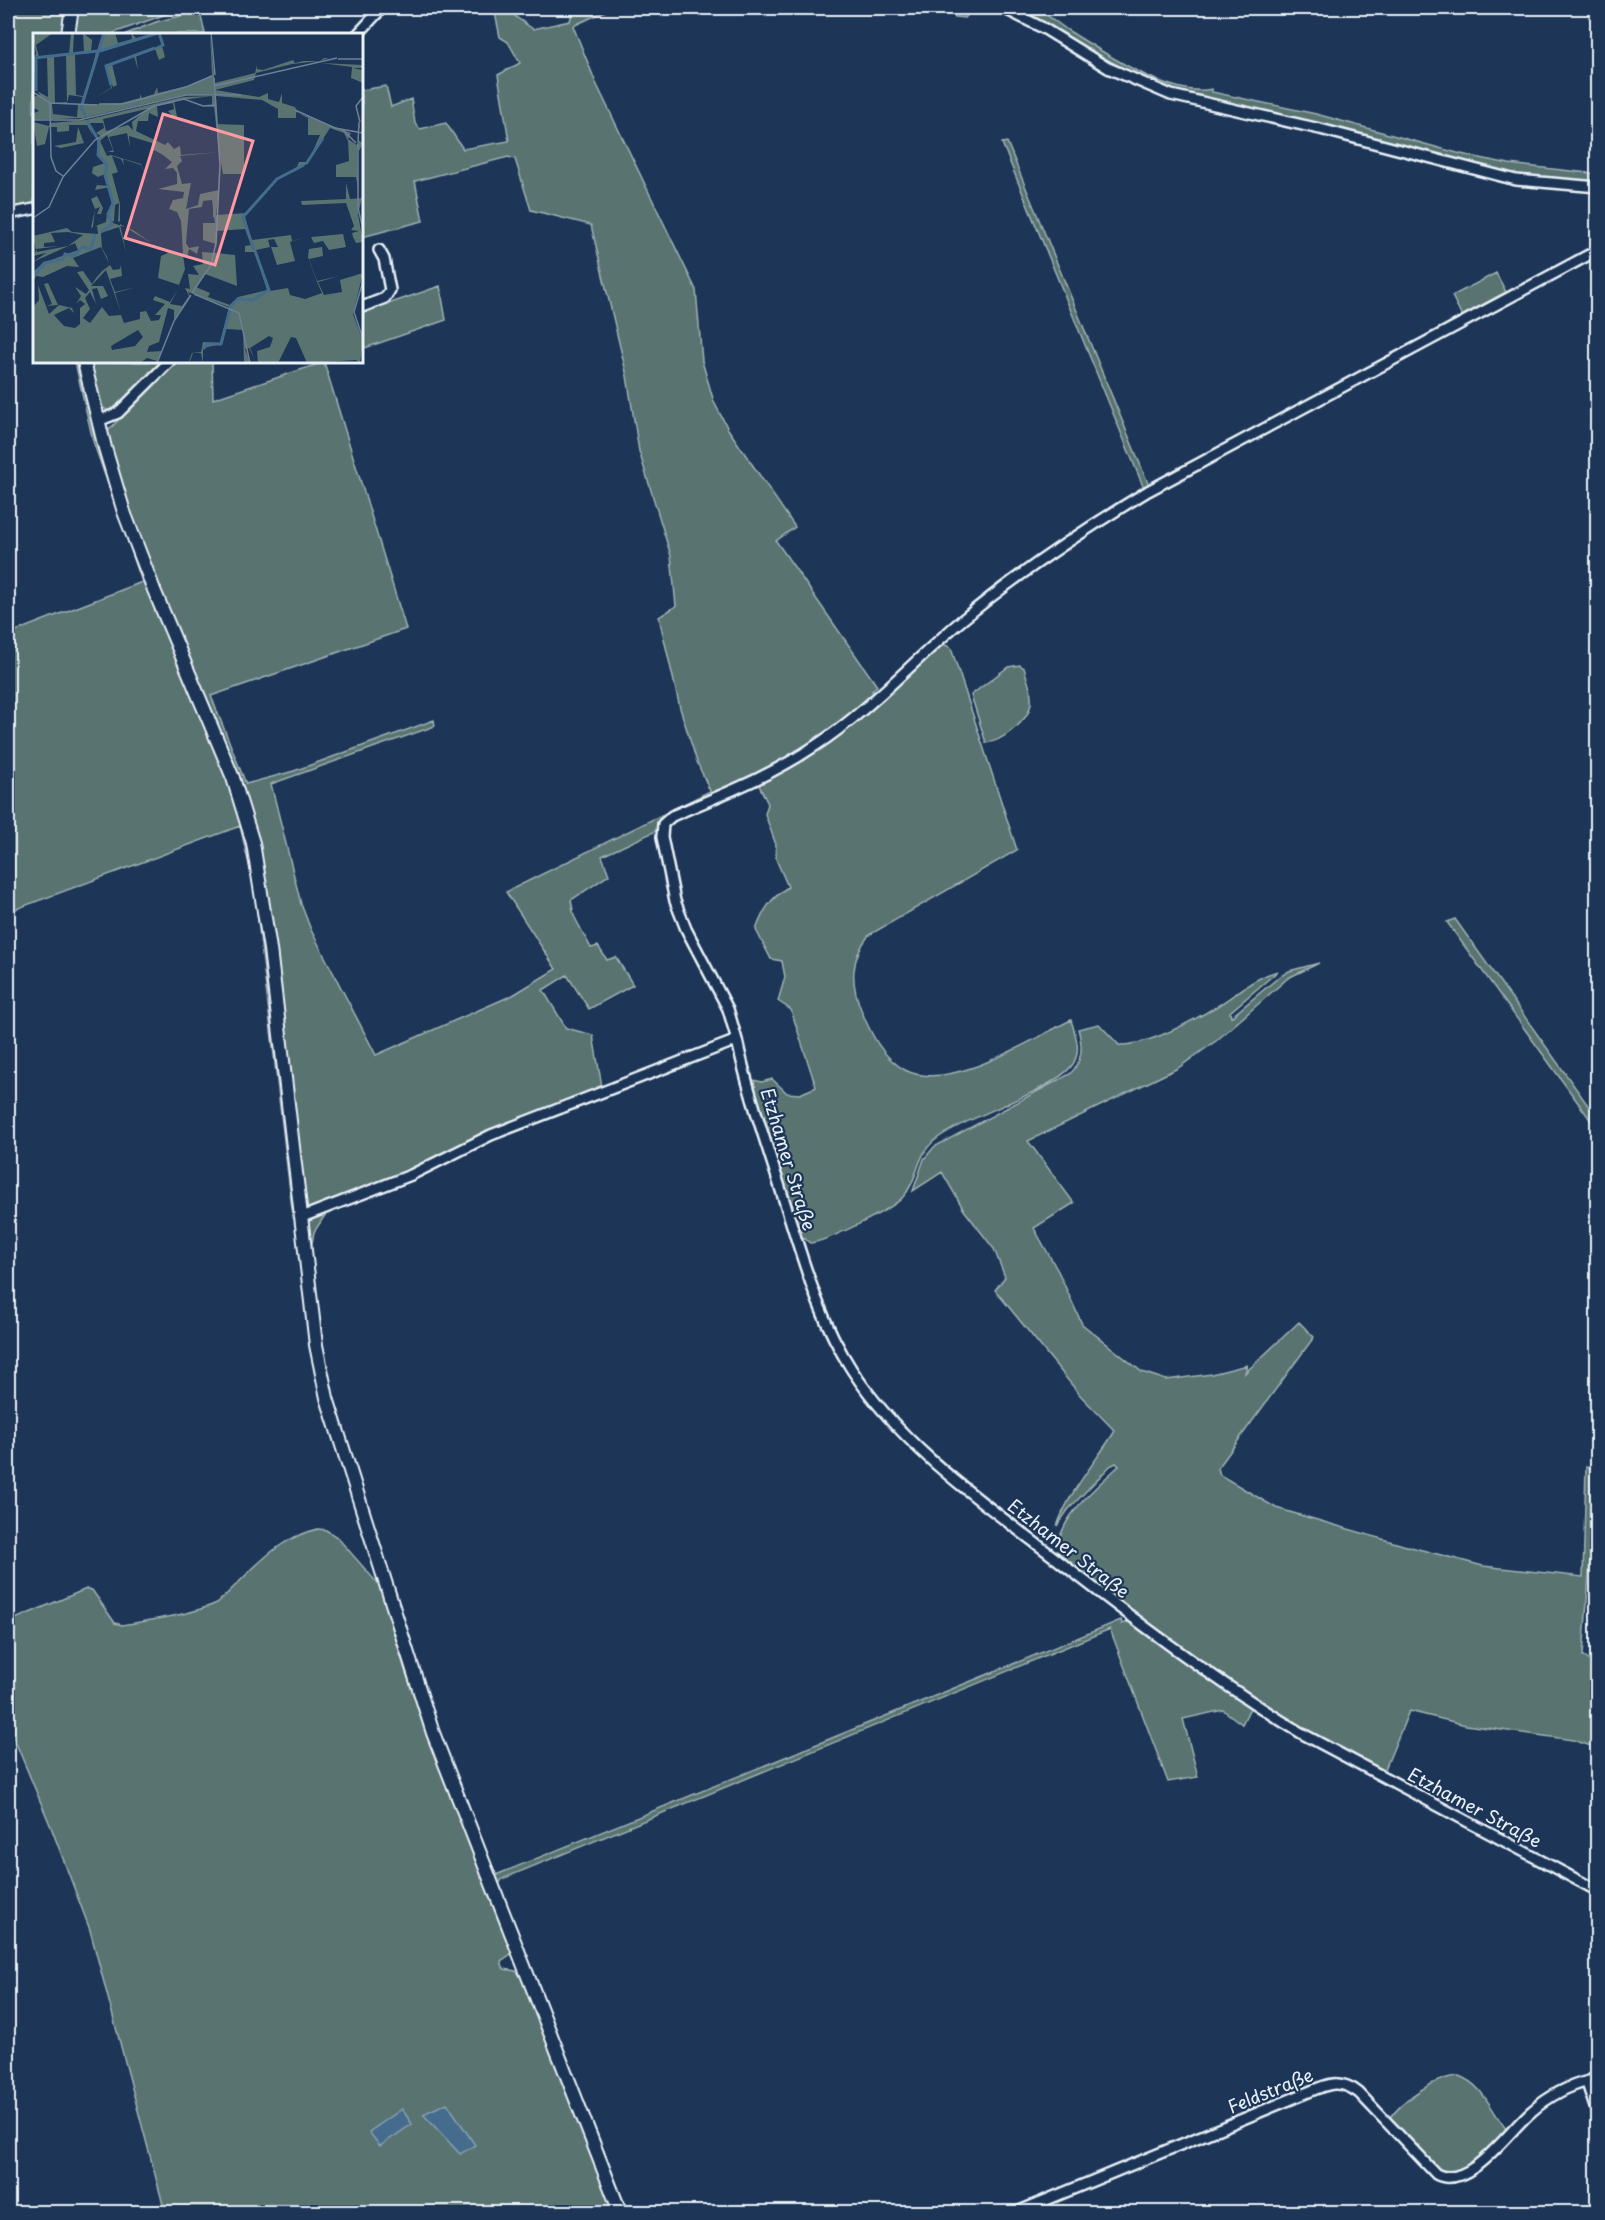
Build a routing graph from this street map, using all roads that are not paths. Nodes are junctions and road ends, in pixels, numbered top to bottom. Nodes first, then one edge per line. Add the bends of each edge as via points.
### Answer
1 (72, 8) edge
2 (382, 8) edge
3 (1003, 8) edge
4 (69, 33) edge
5 (359, 33) edge
6 (1598, 187) edge
7 (33, 209) edge
8 (8, 214) edge
9 (379, 250) dead end
10 (1598, 250) edge
11 (363, 308) edge
12 (84, 363) edge
13 (168, 363) edge
14 (98, 421) junction
15 (737, 1040) junction
16 (302, 1217) junction
17 (1598, 1892) edge
18 (1598, 2071) edge
19 (1589, 2081) junction
20 (1598, 2116) edge
21 (620, 2212) edge
22 (1017, 2212) edge

1 - 4 street
2 - 5 street
3 - 6 street via 1108,68 1171,95 1516,180
7 - 8 street
9 - 11 street via 390,290 385,298
10 - 15 street, Etzhamer Straße via 1148,491 1075,535 1016,576 817,745 761,780 672,816 663,824 675,901 728,1009
12 - 14 street
13 - 14 street via 118,413
14 - 16 street via 136,546 246,815 262,890
15 - 16 street via 491,1135 411,1175
15 - 17 street, Etzhamer Straße via 809,1280 826,1323 863,1386 913,1445 1133,1618 1254,1704
16 - 21 street via 316,1345 327,1398 411,1672
18 - 19 street
19 - 20 street
19 - 22 street, Feldstraße via 1566,2088 1533,2109 1492,2154 1455,2177 1436,2174 1359,2093 1335,2083

